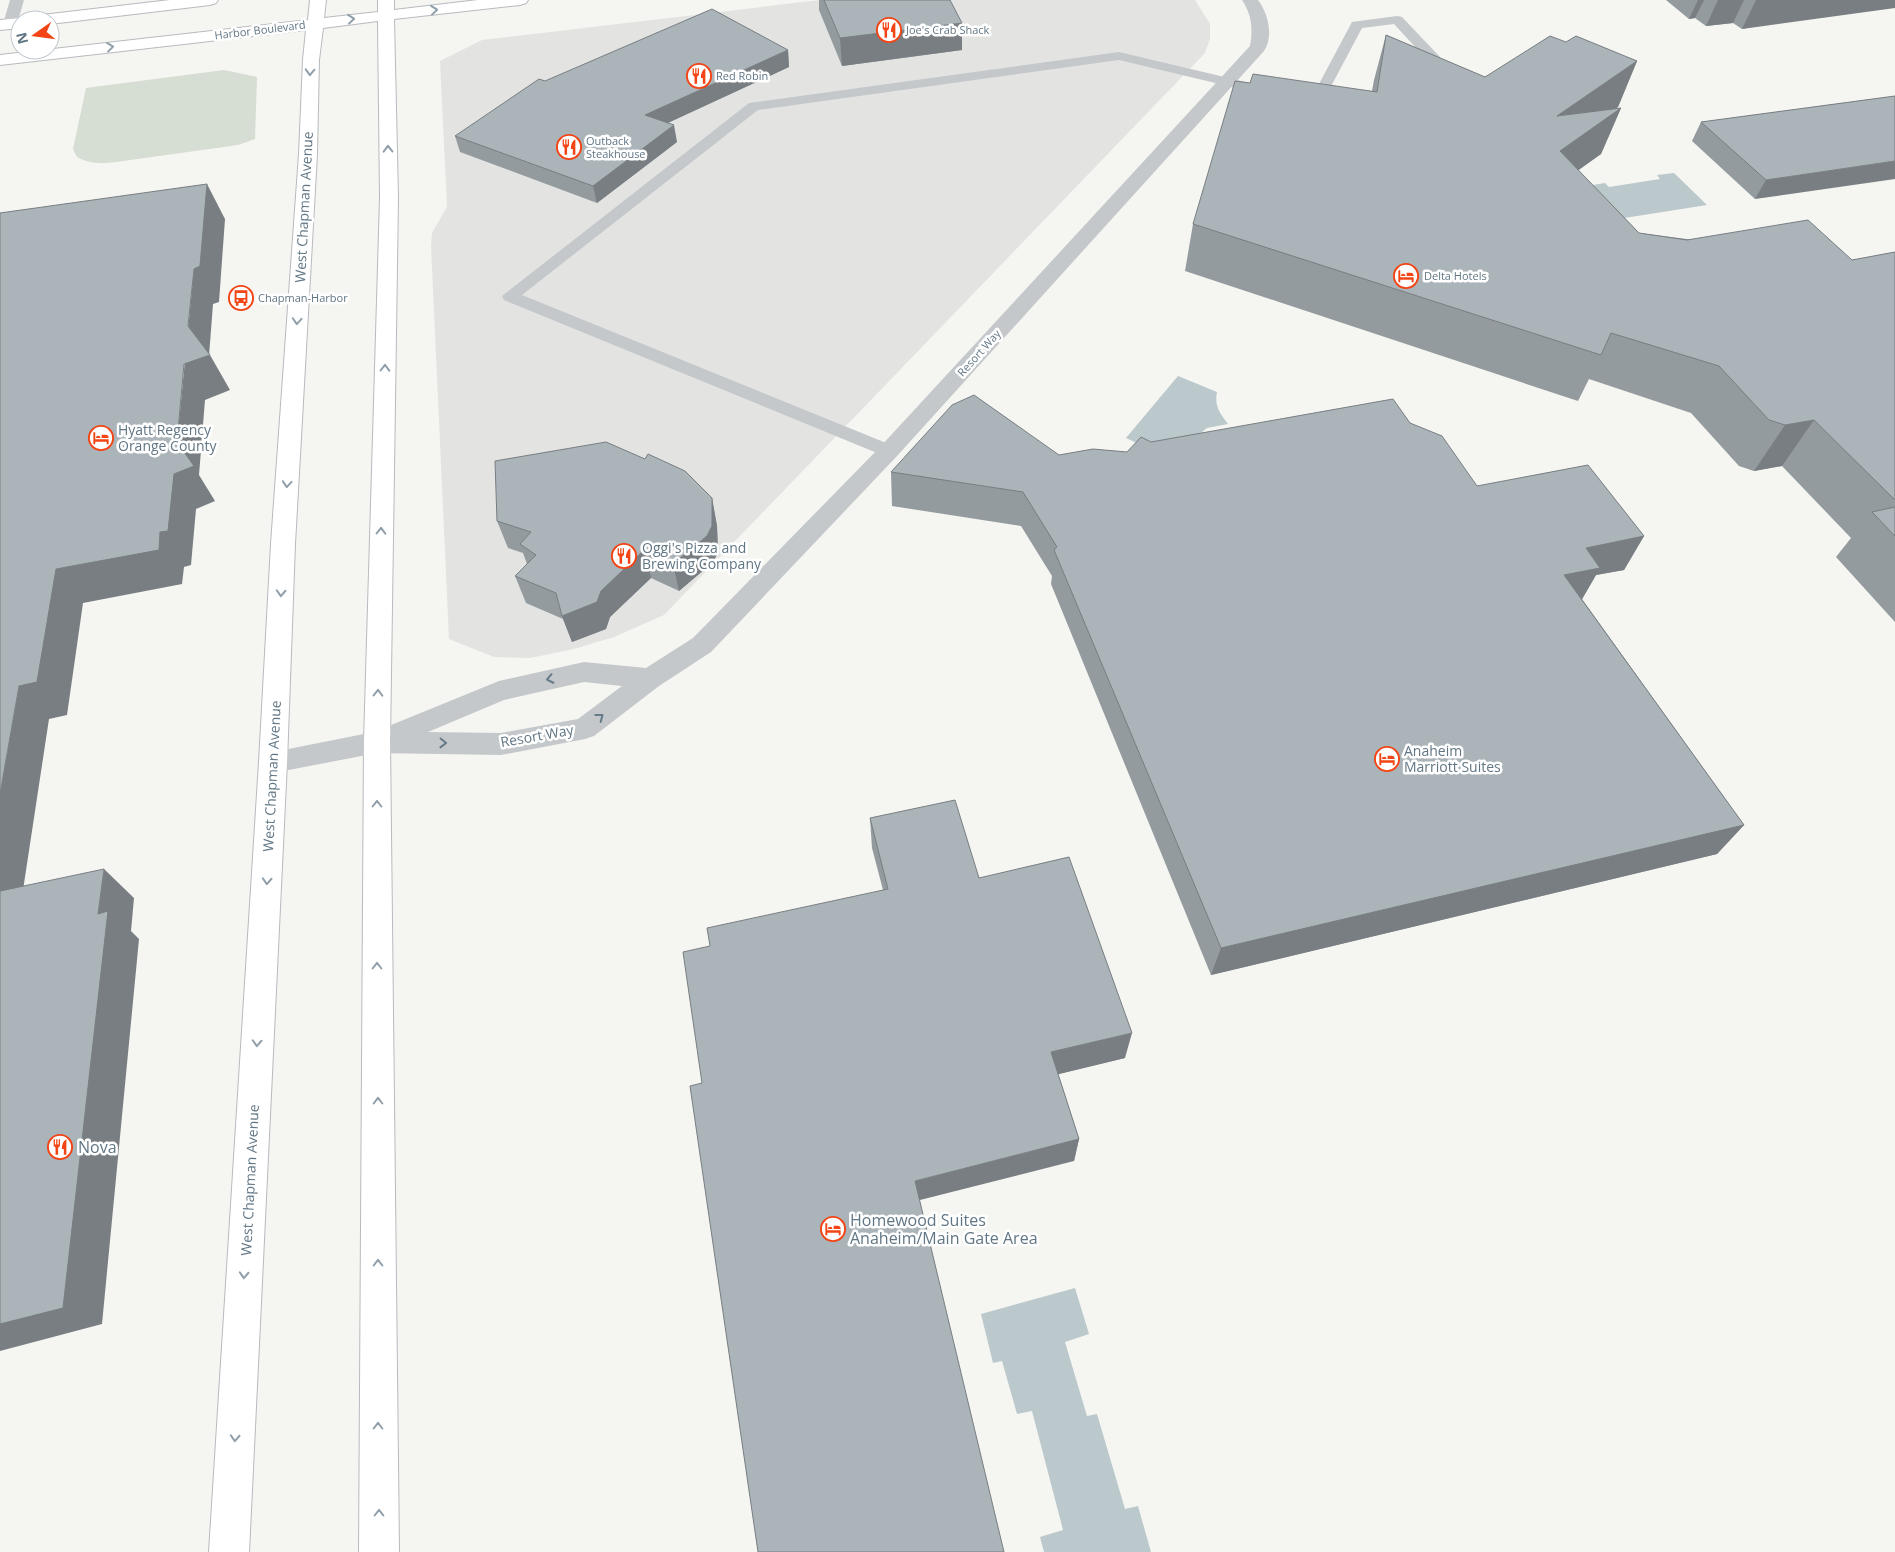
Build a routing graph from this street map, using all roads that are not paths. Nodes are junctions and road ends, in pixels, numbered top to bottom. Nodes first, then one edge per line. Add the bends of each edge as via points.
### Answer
1 (210, 0) edge
2 (520, 0) edge
3 (1250, 0) edge
4 (386, 8) edge
5 (317, 12) edge
6 (60, 18) edge
7 (0, 60) edge
8 (1434, 60) edge
9 (1225, 81) junction
10 (1261, 90) edge
11 (1297, 99) edge
12 (889, 451) junction
13 (650, 679) junction
14 (376, 742) junction
15 (273, 762) junction
16 (228, 1552) edge
17 (379, 1552) edge

1 - 6 main road
4 -> 2 main road, Harbor Boulevard
3 - 9 street, Resort Way via 1262,28 1258,47
5 -> 4 main road, Harbor Boulevard
14 -> 4 main road via 389,198
7 -> 5 main road, Harbor Boulevard
5 -> 15 main road, West Chapman Avenue via 311,60
8 - 11 lane via 1397,20 1357,25 1315,104
9 - 10 lane
9 - 12 street, Resort Way
9 - 12 lane via 1119,56 754,106 510,296
12 - 13 street, Resort Way via 702,645
13 -> 14 street, Resort Way via 584,672 499,690
14 -> 13 street, Resort Way via 501,744 586,728
14 - 15 street, Resort Way
17 -> 14 main road
15 -> 16 main road, West Chapman Avenue

